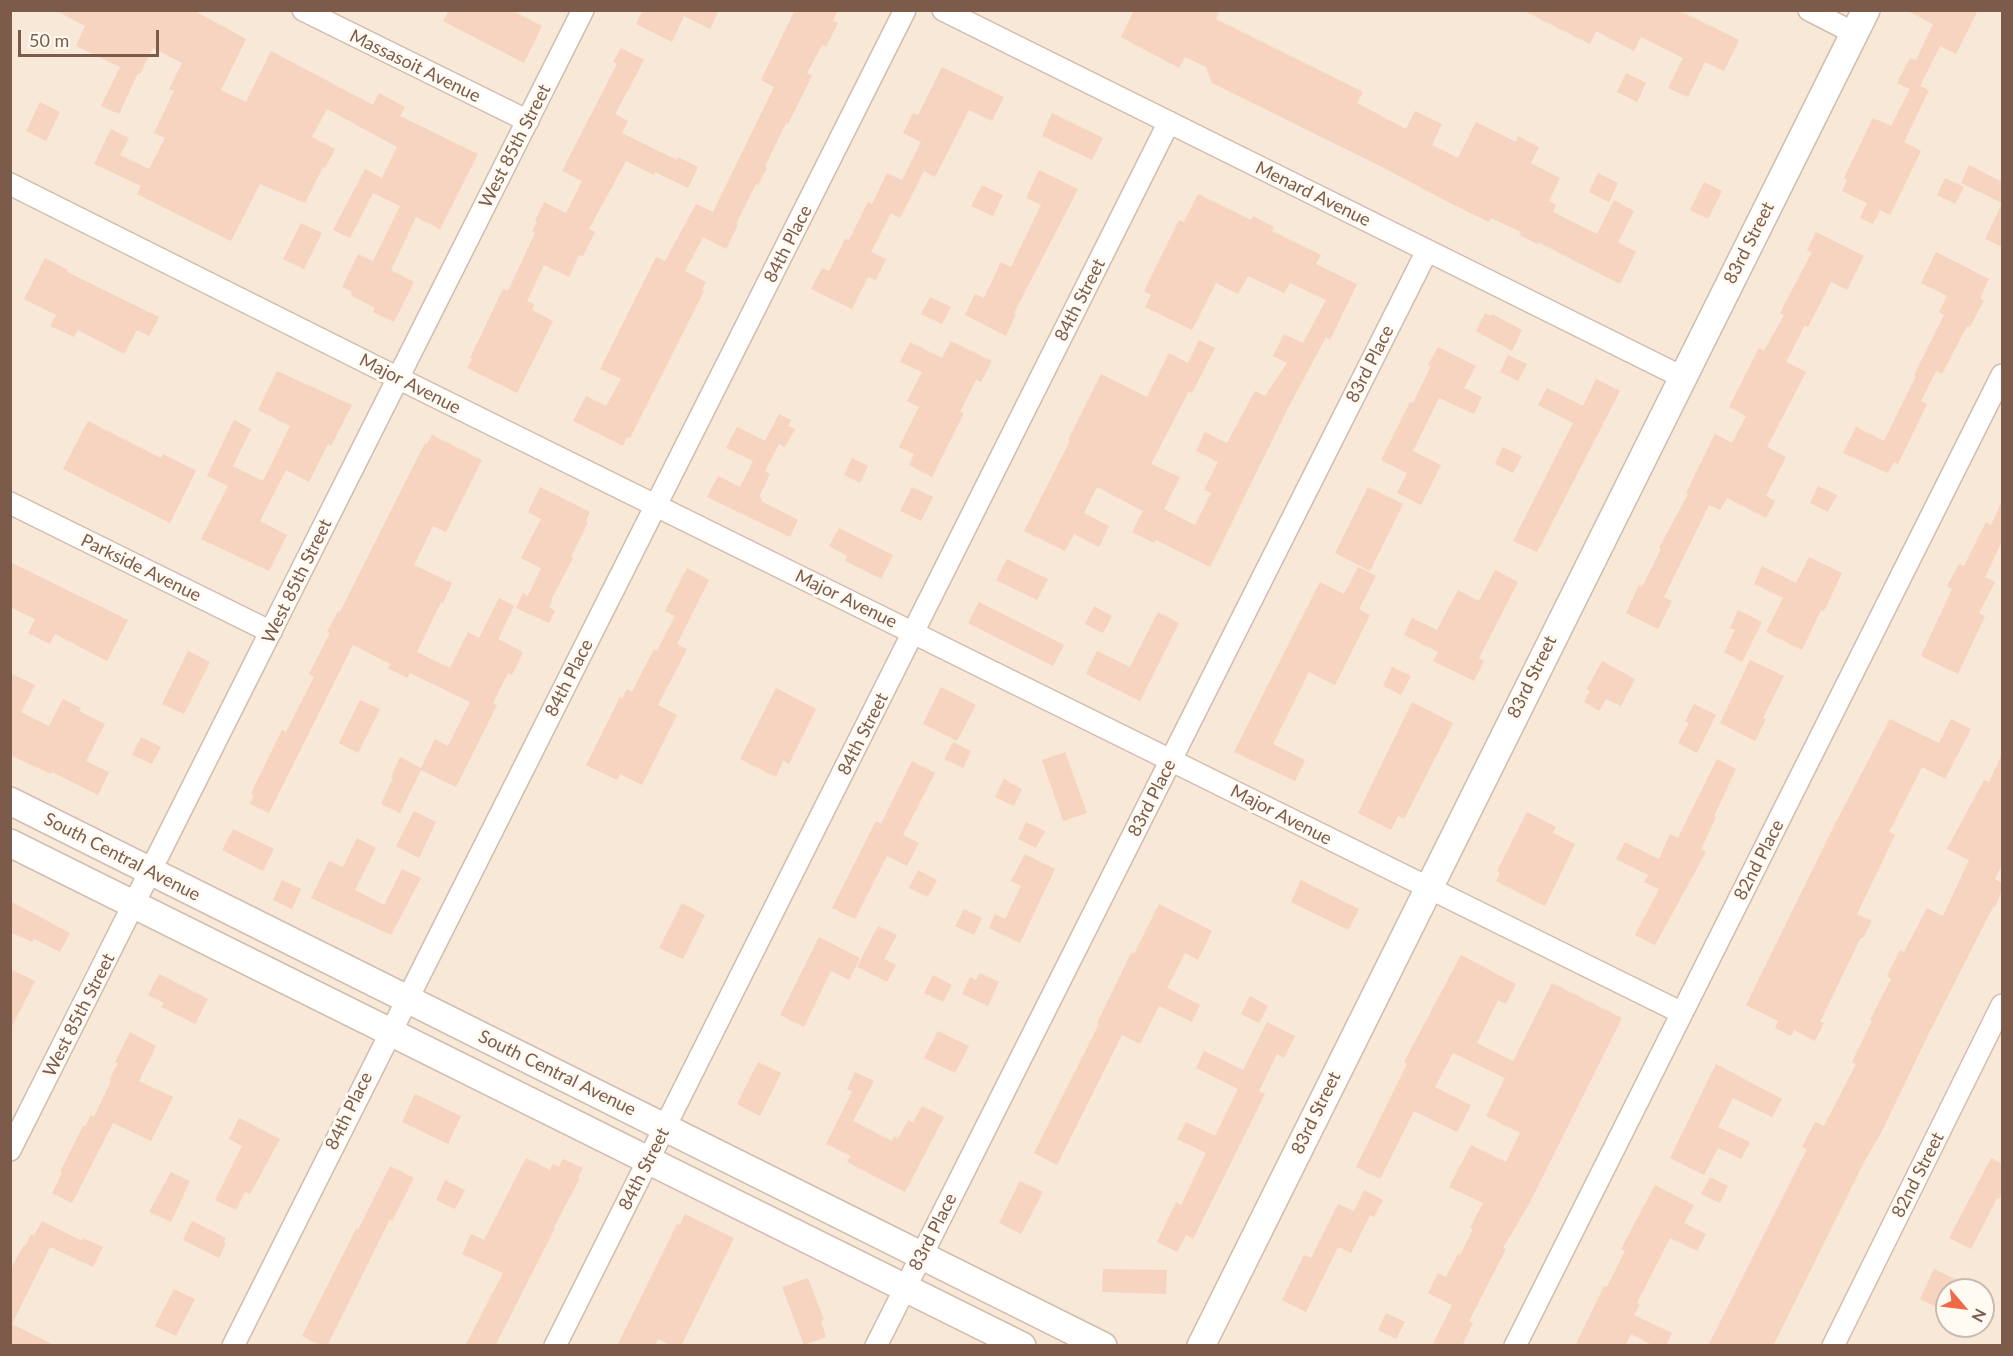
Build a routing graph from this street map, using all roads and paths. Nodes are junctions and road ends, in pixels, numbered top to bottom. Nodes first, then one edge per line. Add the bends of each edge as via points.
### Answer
1 (303, 10) edge
2 (583, 10) edge
3 (905, 10) edge
4 (943, 10) edge
5 (1809, 10) edge
6 (1860, 22) edge
7 (528, 120) junction
8 (1168, 122) junction
9 (10, 184) edge
10 (1427, 250) junction
11 (2002, 375) edge
12 (1682, 377) junction
13 (399, 378) junction
14 (10, 503) edge
15 (657, 505) junction
16 (271, 632) junction
17 (914, 632) junction
18 (1172, 760) junction
19 (10, 801) edge
20 (10, 843) edge
21 (151, 872) junction
22 (1427, 888) junction
23 (135, 904) junction
24 (405, 998) junction
25 (2002, 1005) edge
26 (1682, 1013) junction
27 (388, 1032) junction
28 (666, 1127) junction
29 (10, 1150) edge
30 (649, 1160) junction
31 (922, 1255) junction
32 (906, 1287) junction
33 (233, 1346) edge
34 (555, 1346) edge
35 (876, 1346) edge
36 (1022, 1346) edge
37 (1103, 1346) edge
38 (1201, 1346) edge
39 (1515, 1346) edge
40 (1833, 1346) edge

1 - 7 street, Massasoit Avenue
2 - 7 street, West 85th Street
3 - 15 street, 84th Place
4 - 8 street, Menard Avenue
5 - 6 street
6 - 12 street, 83rd Street
7 - 13 street, West 85th Street
8 - 10 street, Menard Avenue
8 - 17 street, 84th Street
9 - 13 street, Major Avenue
10 - 12 street, Menard Avenue
10 - 18 street, 83rd Place
11 - 26 street, 82nd Place
12 - 22 street, 83rd Street
13 - 15 street, Major Avenue
13 - 16 street, West 85th Street
14 - 16 street, Parkside Avenue
15 - 17 street, Major Avenue
15 - 24 street, 84th Place
16 - 21 street, West 85th Street
17 - 18 street, Major Avenue
17 - 28 street, 84th Street
18 - 22 street, Major Avenue
18 - 31 street, 83rd Place
19 - 21 street, South Central Avenue
20 - 23 street, South Central Avenue
21 - 23 street, West 85th Street
21 - 24 street, South Central Avenue
22 - 26 street, Major Avenue
22 - 38 street, 83rd Street
23 - 27 street, South Central Avenue
23 - 29 street, West 85th Street
24 - 27 street, 84th Place
24 - 28 street, South Central Avenue
25 - 40 street, 82nd Street
26 - 39 street, 82nd Place
27 - 30 street, South Central Avenue
27 - 33 street, 84th Place
28 - 30 street, 84th Street
28 - 31 street, South Central Avenue
30 - 32 street, South Central Avenue
30 - 34 street, 84th Street
31 - 32 street, 83rd Place
31 - 37 street, South Central Avenue
32 - 35 street, 83rd Place
32 - 36 street, South Central Avenue

